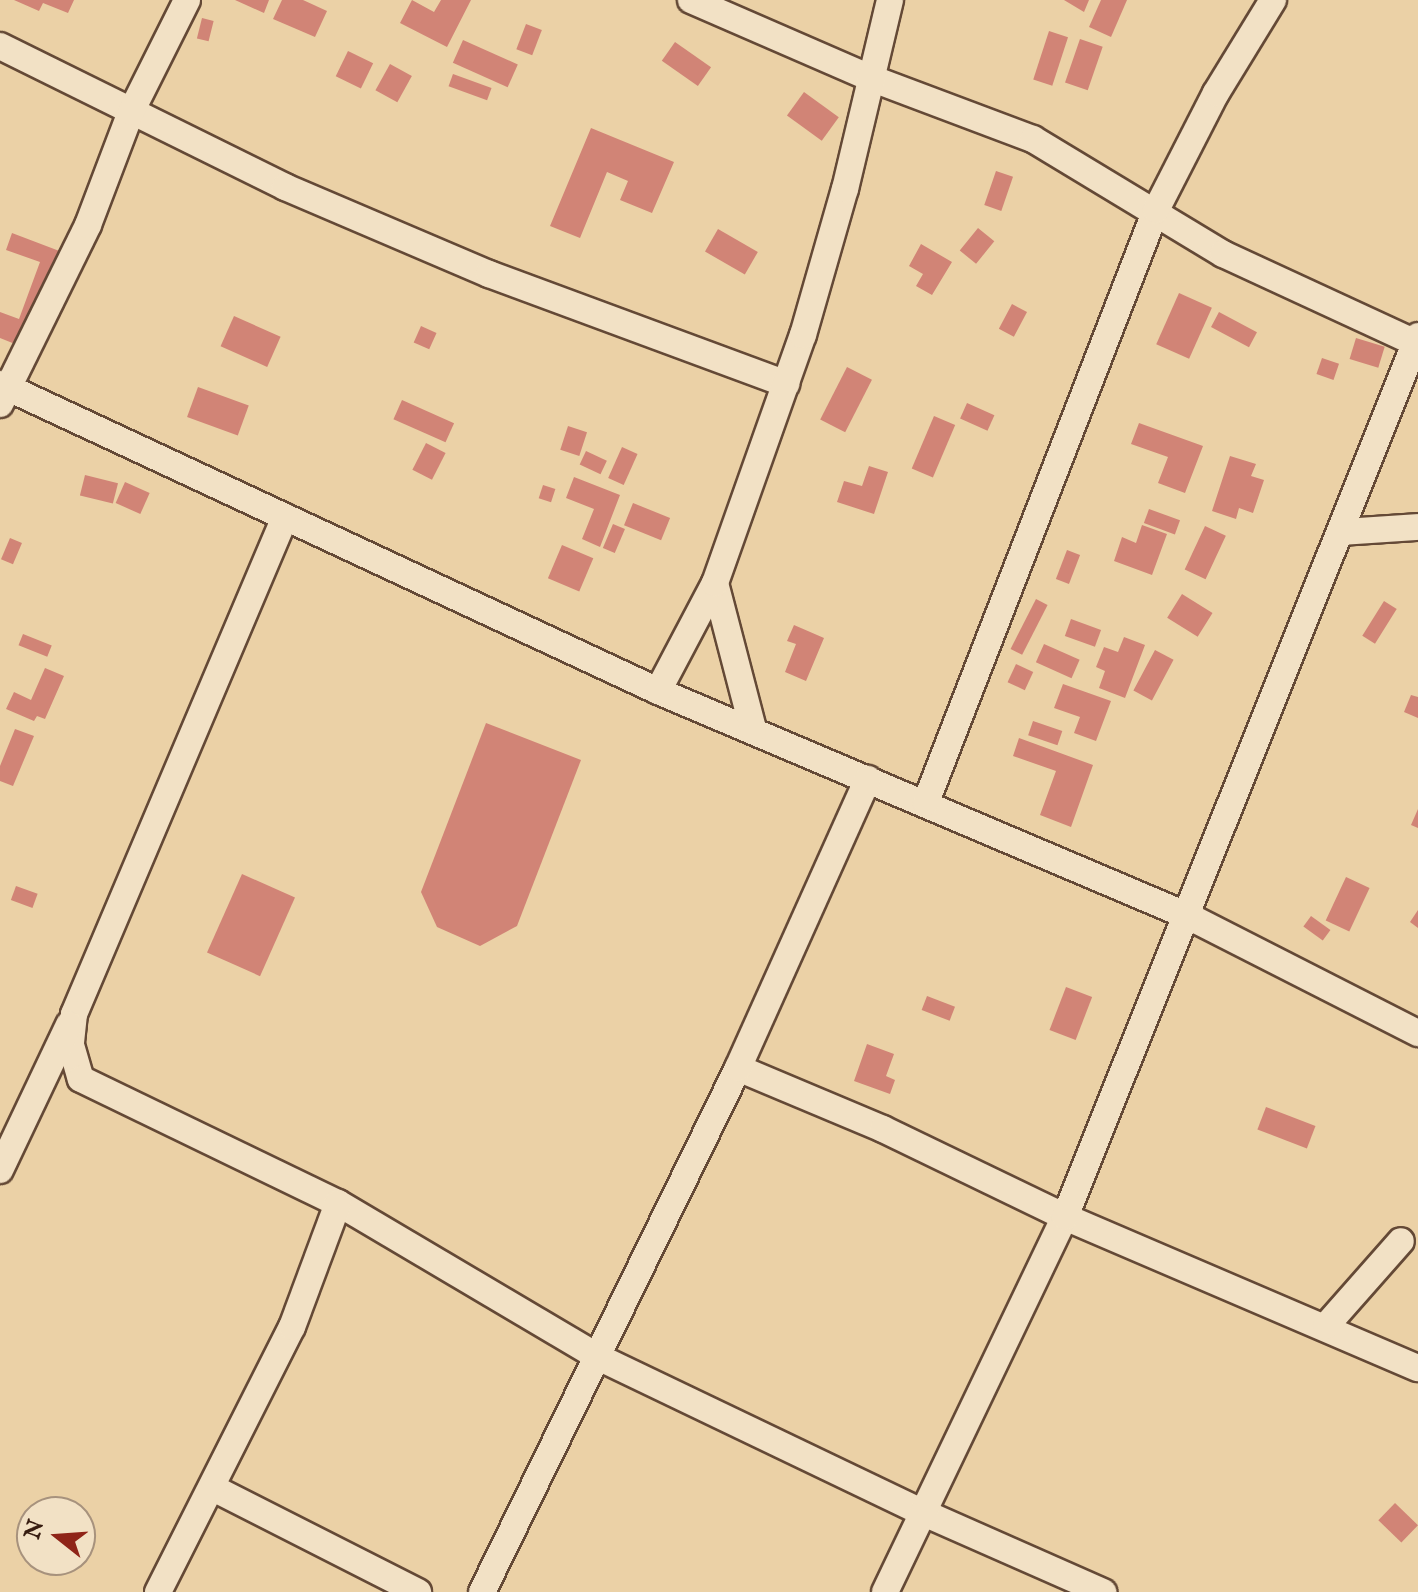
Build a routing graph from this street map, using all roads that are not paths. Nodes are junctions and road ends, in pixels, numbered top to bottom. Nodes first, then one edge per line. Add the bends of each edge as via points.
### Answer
1 (187, 0) edge
2 (691, 0) edge
3 (890, 0) edge
4 (1273, 0) edge
5 (0, 46) edge
6 (873, 79) junction
7 (131, 112) junction
8 (1156, 210) junction
9 (1417, 340) edge
10 (786, 384) junction
11 (1409, 386) edge
12 (3, 392) edge
13 (285, 517) junction
14 (1418, 527) edge
15 (1342, 532) junction
16 (715, 583) junction
17 (658, 691) junction
18 (753, 729) junction
19 (868, 779) junction
20 (926, 802) junction
21 (1188, 916) junction
22 (74, 1014) junction
23 (1418, 1033) edge
24 (738, 1068) junction
25 (86, 1083) junction
26 (28, 1106) junction
27 (0, 1170) edge
28 (338, 1203) junction
29 (1065, 1217) junction
30 (1401, 1241) dead end
31 (1326, 1326) junction
32 (600, 1358) junction
33 (1418, 1368) edge
34 (213, 1488) junction
35 (924, 1513) junction
36 (158, 1592) edge
37 (418, 1592) edge
38 (482, 1592) edge
39 (885, 1592) edge
40 (1103, 1592) edge

1 - 7 street
2 - 6 street
3 - 6 street
4 - 8 street via 1216,93
5 - 7 street
6 - 8 street via 1008,127
6 - 10 street via 824,270
7 - 10 street via 285,187 489,274
7 - 12 street via 88,225
8 - 9 street via 1223,254
8 - 20 street
9 - 11 street
10 - 16 street
11 - 15 street
12 - 13 street
13 - 17 street
13 - 22 street
14 - 15 street
15 - 21 street
16 - 17 street
16 - 18 street
17 - 18 street
18 - 19 street
19 - 20 street
19 - 24 street
20 - 21 street
21 - 23 street
21 - 29 street
22 - 25 street via 72,1054
22 - 26 street
24 - 29 street via 883,1129
24 - 32 street
25 - 26 street via 63,1087
25 - 28 street
26 - 27 street
28 - 32 street
28 - 34 street via 292,1327
29 - 31 street
29 - 35 street
30 - 31 street
31 - 33 street
32 - 35 street
32 - 38 street
34 - 36 street
34 - 37 street
35 - 39 street
35 - 40 street

